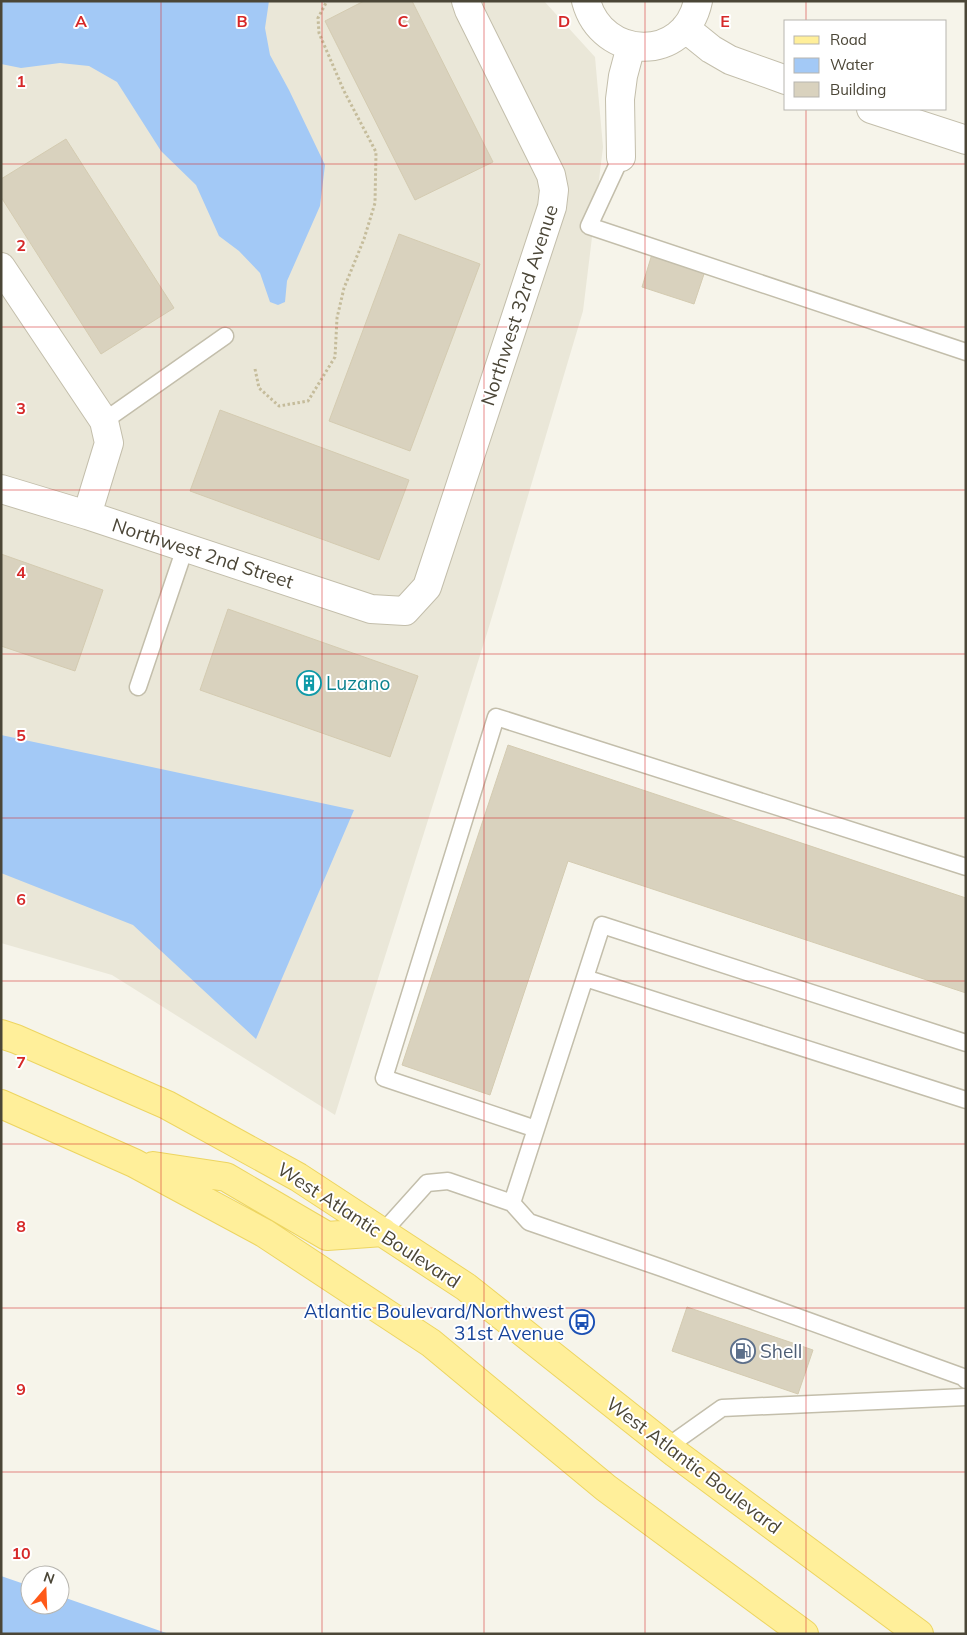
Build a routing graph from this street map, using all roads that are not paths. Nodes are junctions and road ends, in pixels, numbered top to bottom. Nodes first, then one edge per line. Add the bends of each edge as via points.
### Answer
1 (466, 1) edge
2 (586, 1) edge
3 (698, 1) edge
4 (685, 28) junction
5 (631, 46) junction
6 (784, 79) edge
7 (874, 110) edge
8 (960, 140) edge
9 (621, 156) joint
10 (1, 267) edge
11 (225, 336) dead end
12 (966, 352) edge
13 (104, 421) junction
14 (1, 489) edge
15 (87, 515) junction
16 (185, 548) junction
17 (405, 611) joint
18 (138, 687) dead end
19 (966, 867) edge
20 (585, 978) junction
21 (1, 1034) edge
22 (966, 1043) edge
23 (966, 1100) edge
24 (1, 1104) edge
25 (536, 1130) junction
26 (134, 1163) junction
27 (512, 1203) junction
28 (383, 1232) junction
29 (966, 1380) edge
30 (966, 1397) edge
31 (667, 1447) junction
32 (804, 1634) edge
33 (919, 1634) edge

1 - 17 street, Northwest 32rd Avenue via 551,174 554,190 552,207 427,587
2 - 5 street via 589,13 599,28 613,40
3 - 4 street via 696,11
4 - 5 street via 670,41 651,47
4 - 6 street via 730,60
5 - 9 street via 620,100
7 - 8 street
9 - 12 lane via 589,226
10 - 13 street
11 - 13 lane
13 - 15 street via 109,443
14 - 15 street, Northwest 2nd Street
15 - 16 street, Northwest 2nd Street
16 - 17 street, Northwest 2nd Street via 371,609
16 - 18 lane
19 - 25 lane via 496,717 384,1078
20 - 22 lane via 602,925
20 - 23 lane
20 - 25 lane
21 - 28 main road, West Atlantic Boulevard via 167,1105 298,1177
24 - 26 main road
25 - 27 lane
26 - 28 main road via 226,1177 327,1236
26 - 32 main road via 264,1233 432,1344 606,1488
27 - 28 lane via 448,1181 427,1183
27 - 29 lane via 528,1222
28 - 31 main road, West Atlantic Boulevard via 466,1287
30 - 31 lane via 722,1408
31 - 33 main road, West Atlantic Boulevard

